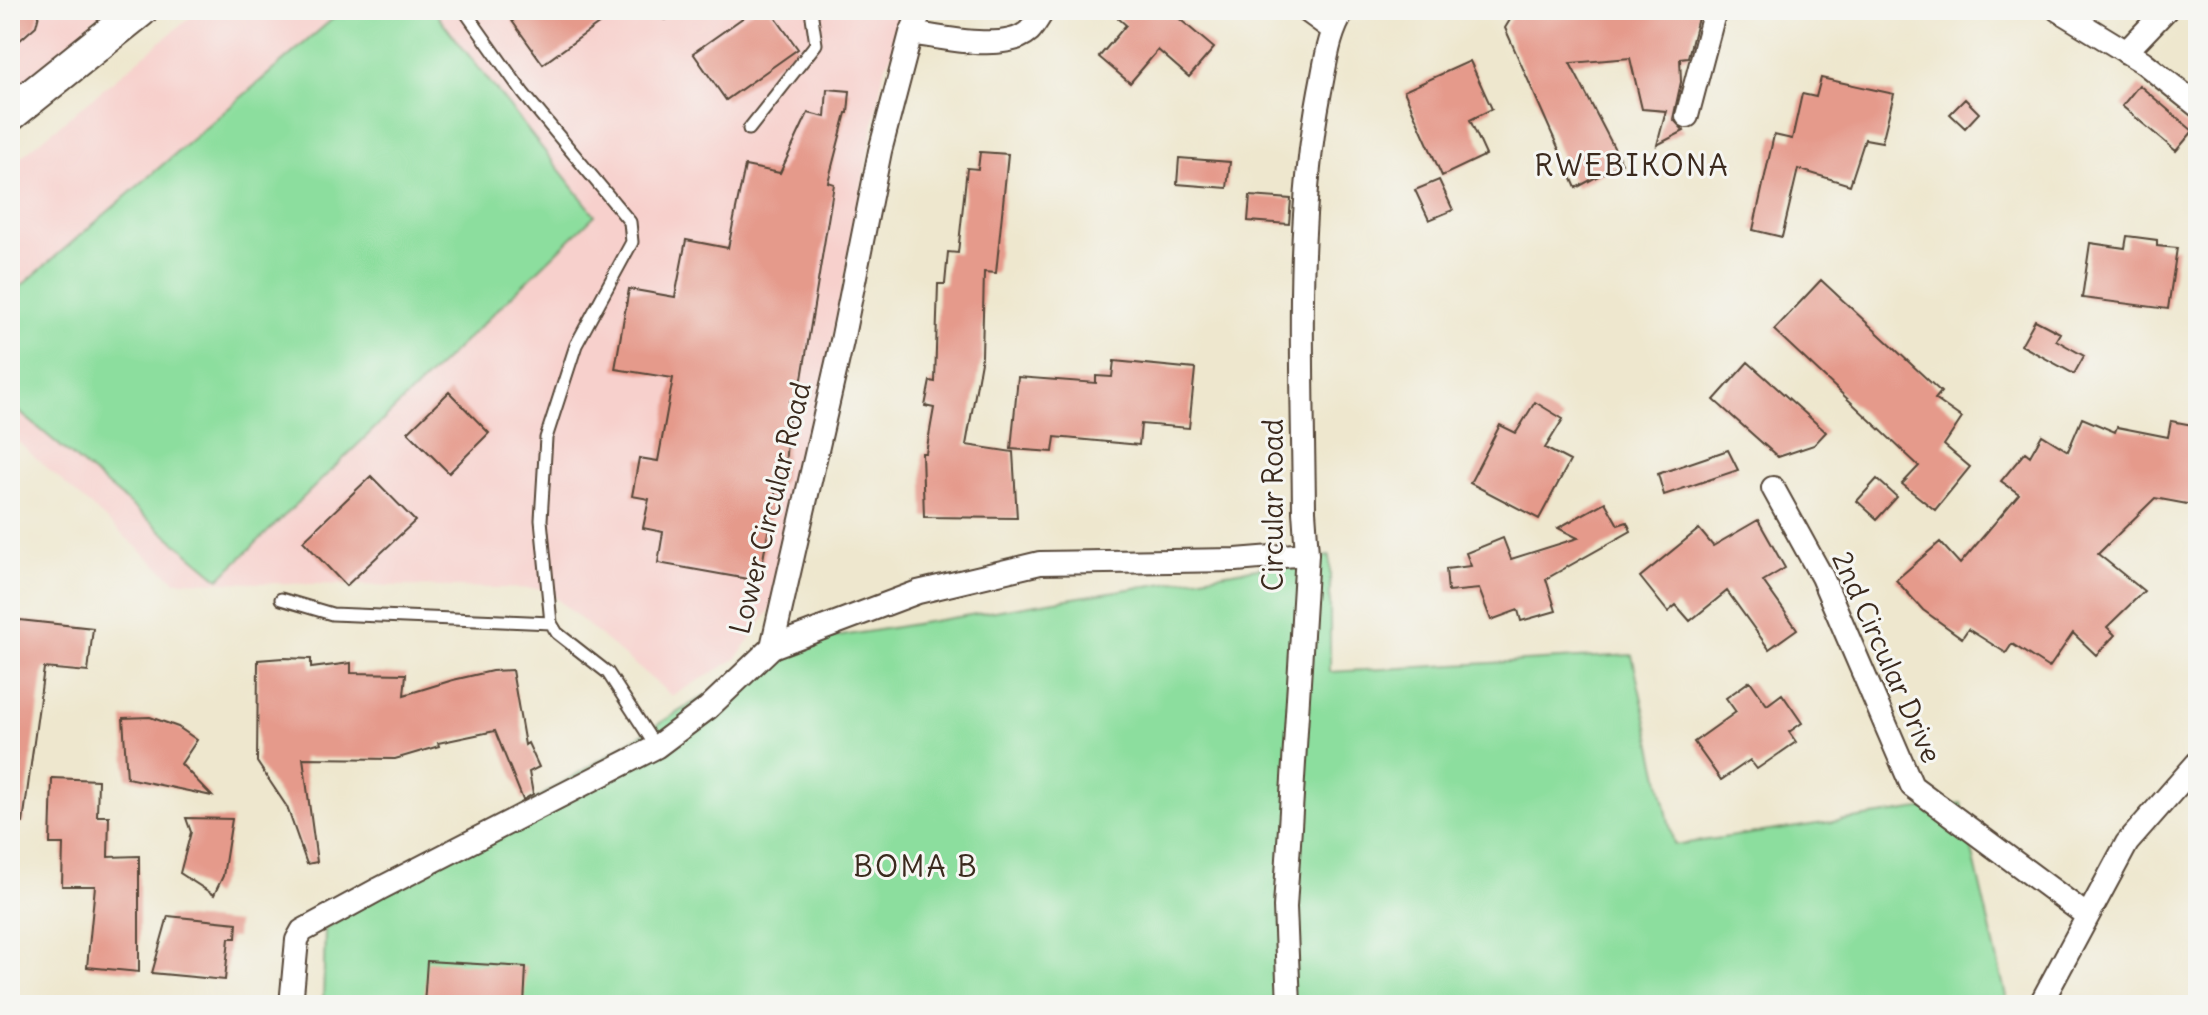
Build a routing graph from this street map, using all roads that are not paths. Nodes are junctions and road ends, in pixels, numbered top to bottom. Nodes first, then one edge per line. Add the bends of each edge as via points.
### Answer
1 (140, 10) edge
2 (464, 10) edge
3 (811, 10) edge
4 (921, 10) edge
5 (1044, 10) edge
6 (1306, 10) edge
7 (1715, 10) edge
8 (2058, 10) edge
9 (2166, 10) edge
10 (1338, 19) edge
11 (911, 33) junction
12 (2126, 52) junction
13 (2198, 106) edge
14 (10, 114) edge
15 (1687, 116) dead end
16 (749, 129) dead end
17 (1773, 488) dead end
18 (1307, 554) junction
19 (281, 599) dead end
20 (551, 623) junction
21 (772, 647) junction
22 (656, 747) junction
23 (2198, 762) edge
24 (2086, 915) junction
25 (291, 1005) edge
26 (1289, 1005) edge
27 (2040, 1005) edge

1 - 14 main road
2 - 20 lane via 523,93 630,222 632,232 624,261 576,345 546,438 541,520
3 - 16 lane via 816,44
4 - 11 street, Lower Circular Road
5 - 11 street via 1027,33 1005,40
6 - 10 street
7 - 15 street
8 - 12 street
9 - 12 street
10 - 18 street, Circular Road via 1313,127 1304,224
11 - 21 street, Lower Circular Road via 880,151
12 - 13 street
17 - 24 street, 2nd Circular Drive via 1822,577 1912,786
18 - 21 street via 1040,563 918,592
18 - 26 street, Circular Road via 1285,907
19 - 20 lane via 332,614
20 - 22 lane via 608,673
21 - 22 street, Lower Circular Road via 708,708
22 - 25 street, Lower Circular Road via 302,931
23 - 24 street via 2127,843
24 - 27 street

